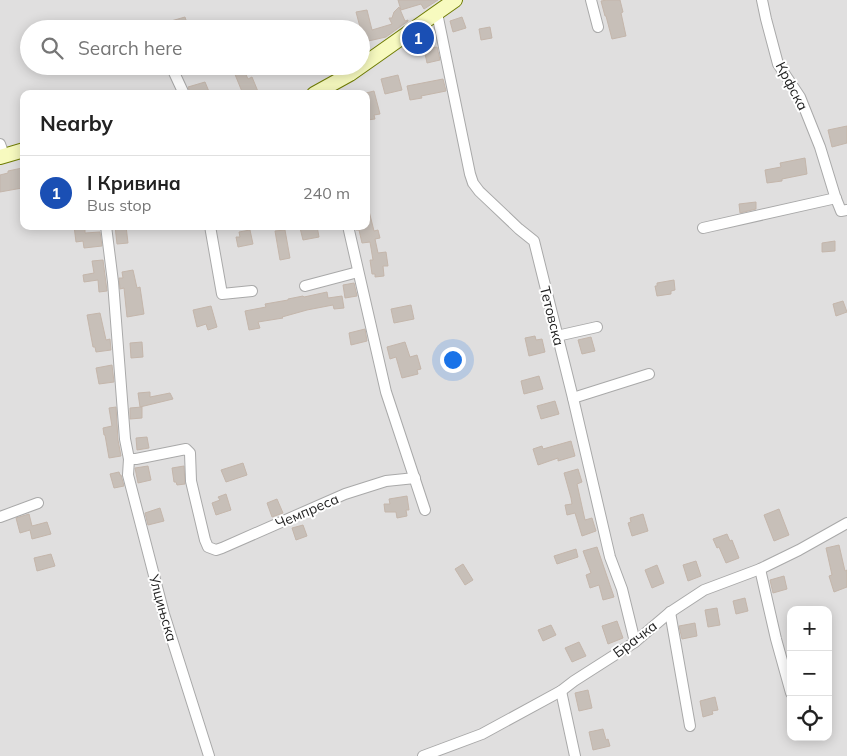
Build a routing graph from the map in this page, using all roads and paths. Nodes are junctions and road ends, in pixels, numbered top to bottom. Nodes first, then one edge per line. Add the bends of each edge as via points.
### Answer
1 (455, 0) edge
2 (591, 0) edge
3 (762, 0) edge
4 (437, 13) junction
5 (598, 27) dead end
6 (370, 60) edge
7 (176, 75) edge
8 (348, 75) edge
9 (182, 90) edge
10 (321, 90) edge
11 (20, 150) edge
12 (1, 152) edge
13 (836, 198) junction
14 (847, 210) edge
15 (703, 228) dead end
16 (106, 230) edge
17 (211, 230) edge
18 (349, 230) edge
19 (358, 272) junction
20 (305, 286) dead end
21 (252, 291) dead end
22 (597, 328) dead end
23 (557, 336) junction
24 (649, 374) dead end
25 (573, 398) junction
26 (129, 459) junction
27 (415, 478) junction
28 (38, 503) dead end
29 (426, 510) dead end
30 (0, 517) edge
31 (847, 523) edge
32 (760, 569) junction
33 (670, 612) junction
34 (635, 642) junction
35 (787, 679) edge
36 (561, 691) junction
37 (690, 726) dead end
38 (209, 756) edge
39 (423, 756) edge
40 (575, 756) edge

1 - 4 street
2 - 5 street
3 - 13 street, Крфска via 778,64 800,97
4 - 6 street
4 - 23 street, Тетовска via 470,174 479,191 534,241
7 - 9 street
8 - 10 street
11 - 12 street
13 - 14 street, Крфска via 841,211
13 - 15 street
16 - 26 street, Улцињска
17 - 21 street via 222,294
18 - 19 street
19 - 20 street
19 - 27 street via 386,392
22 - 23 street
23 - 25 street, Тетовска
24 - 25 street
25 - 34 street, Тетовска via 610,557 622,588
26 - 27 street, Чемпреса via 186,449 190,452 191,481 205,540 208,547 216,550 345,494 386,481
26 - 38 street, Улцињска via 128,475 164,614
27 - 29 street
28 - 30 street
31 - 32 street, Брачка
32 - 33 street, Брачка via 704,590
32 - 35 street
33 - 34 street, Брачка
33 - 37 street
34 - 36 street, Брачка
36 - 39 street, Брачка via 482,734
36 - 40 street

